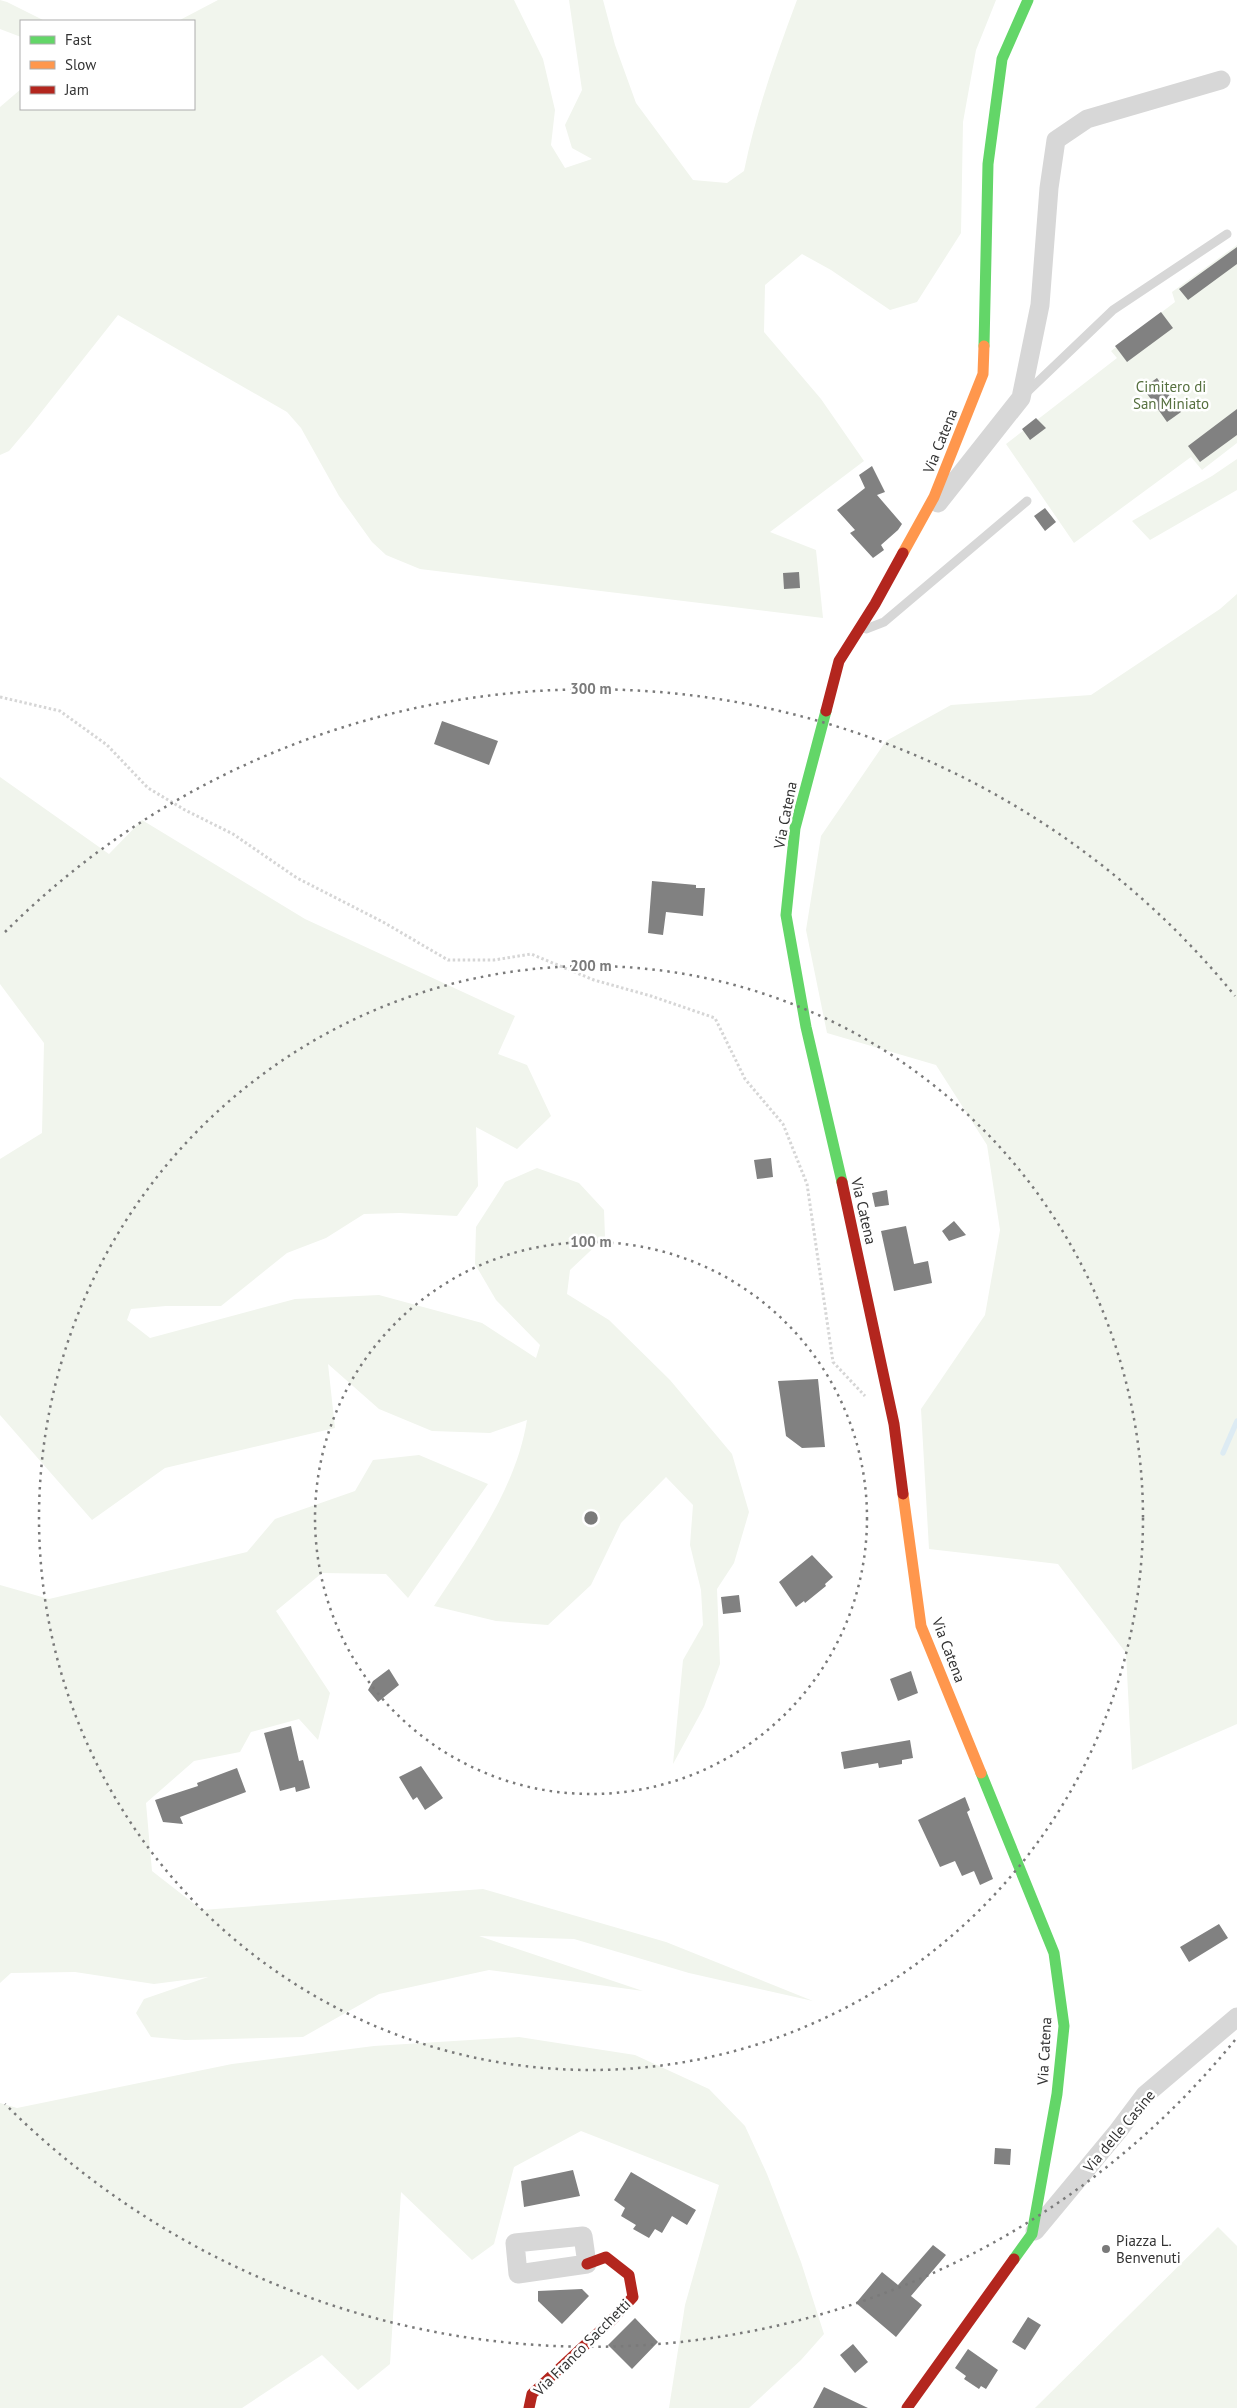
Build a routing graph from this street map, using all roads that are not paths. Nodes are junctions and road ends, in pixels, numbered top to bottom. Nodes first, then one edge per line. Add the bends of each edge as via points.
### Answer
1 (1028, 0) edge
2 (1221, 80) dead end
3 (1227, 234) dead end
4 (1021, 398) junction
5 (1027, 500) dead end
6 (913, 534) junction
7 (855, 634) junction
8 (1237, 2017) edge
9 (1032, 2234) junction
10 (587, 2264) dead end
11 (528, 2408) edge
12 (907, 2408) edge

1 - 6 street, Via Catena via 1002,59 988,164 984,374 934,497
2 - 4 street via 1087,119 1056,140 1040,305
3 - 4 lane via 1113,310
4 - 6 street
5 - 7 lane via 884,622
6 - 7 street, Via Catena
7 - 9 street, Via Catena via 839,661 795,828 786,915 806,1027 894,1424 921,1626 1054,1952 1064,2026 1057,2094
8 - 9 street, Via delle Casine via 1145,2095
9 - 12 street, Via Catena
10 - 11 street, Via Franco Sacchetti via 606,2257 629,2274 633,2297 532,2394

